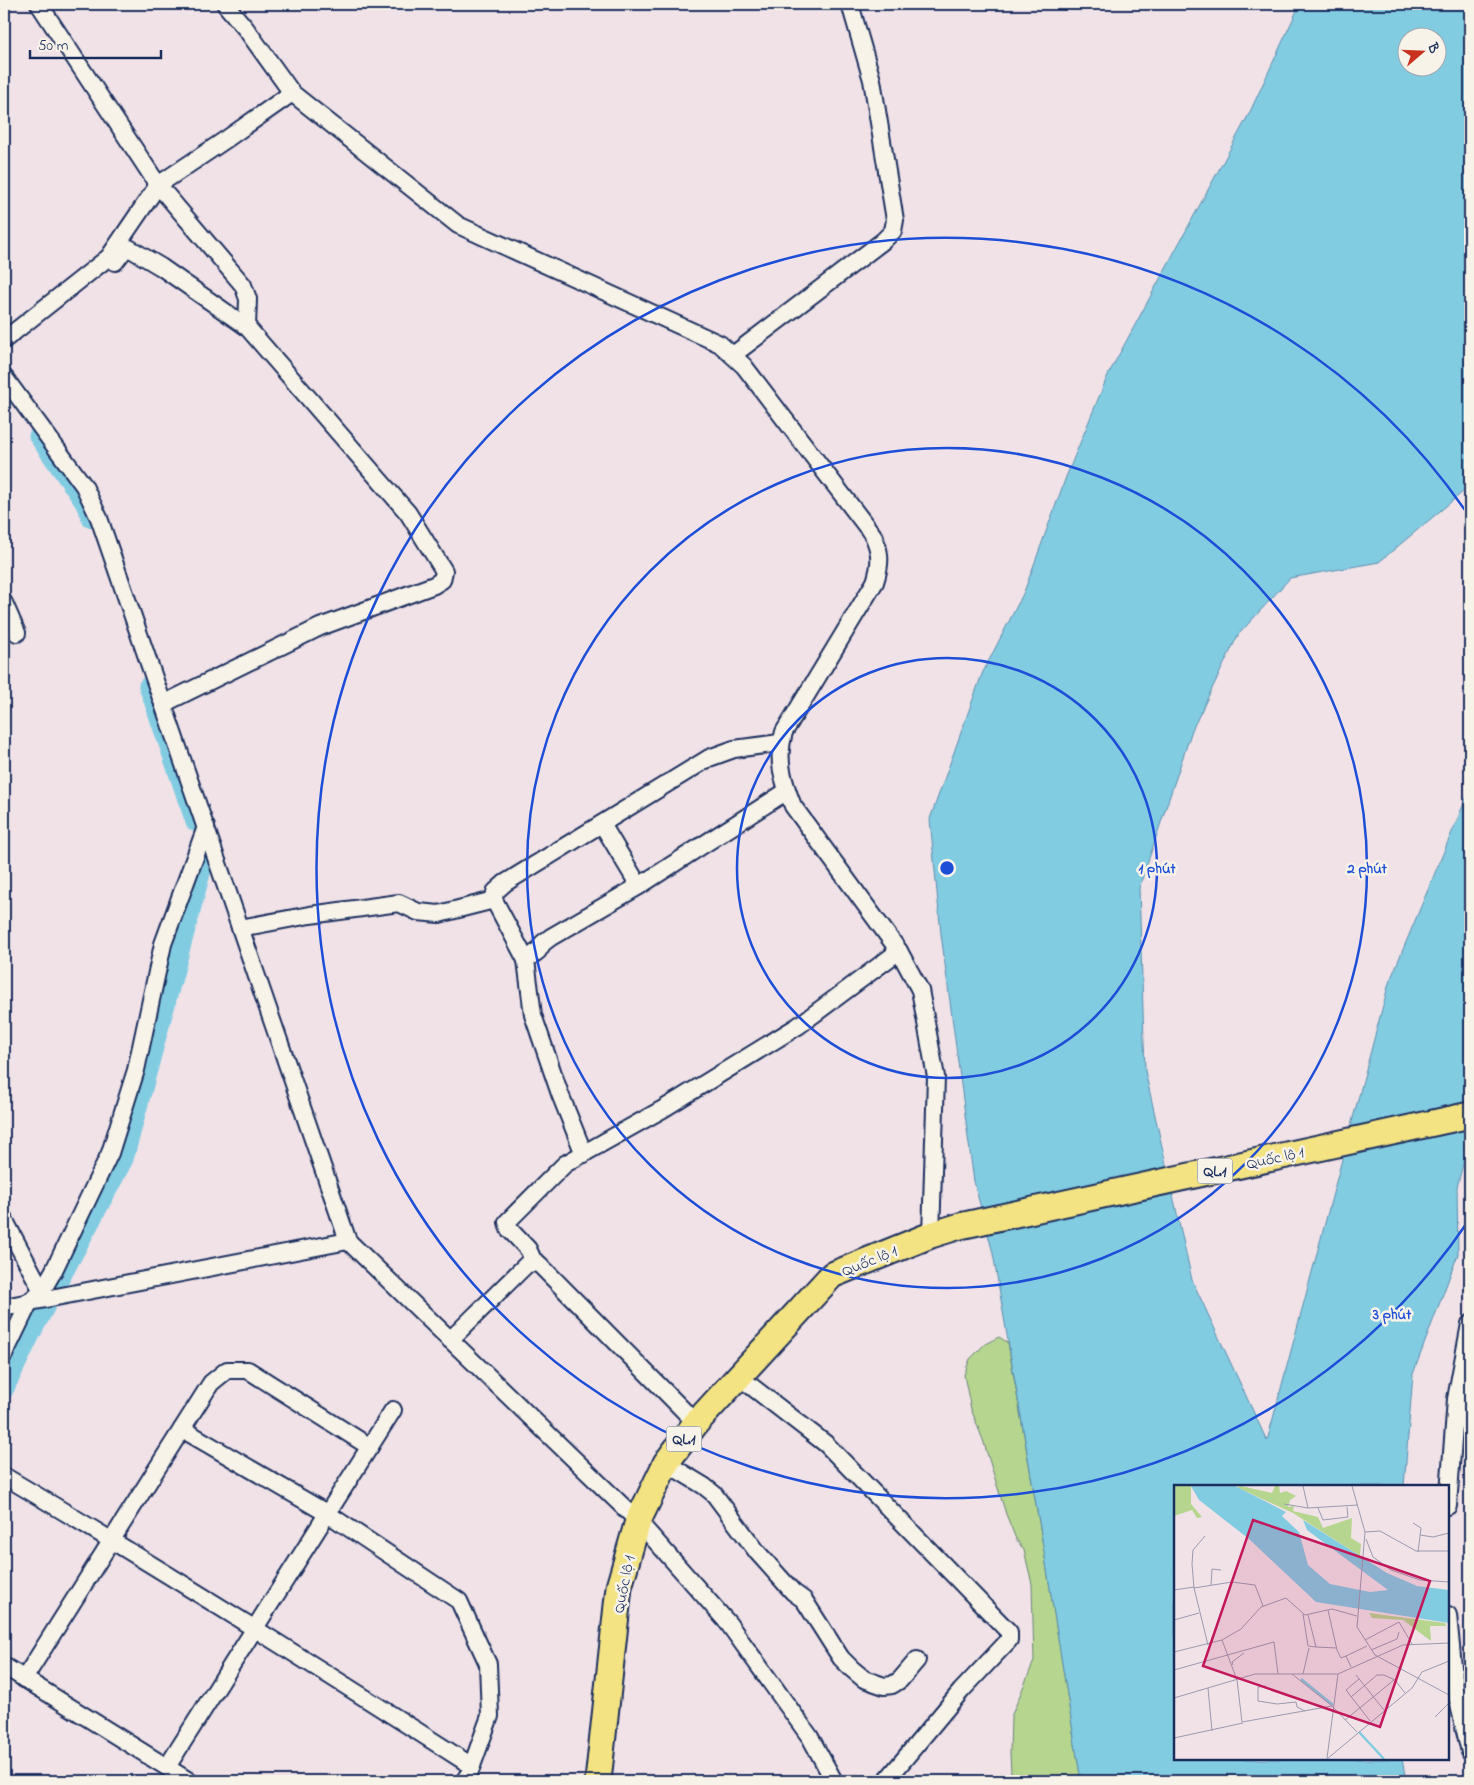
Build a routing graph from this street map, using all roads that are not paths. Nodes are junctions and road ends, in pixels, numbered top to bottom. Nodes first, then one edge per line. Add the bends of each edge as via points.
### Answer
1 (39, 4) edge
2 (225, 4) edge
3 (850, 4) edge
4 (292, 93) junction
5 (158, 185) junction
6 (103, 262) junction
7 (247, 327) junction
8 (4, 340) edge
9 (734, 355) junction
10 (4, 377) edge
11 (4, 603) edge
12 (16, 633) dead end
13 (163, 704) junction
14 (780, 743) junction
15 (787, 791) junction
16 (602, 824) junction
17 (206, 827) junction
18 (639, 886) junction
19 (494, 900) junction
20 (240, 928) junction
21 (898, 951) junction
22 (526, 960) junction
23 (1470, 1115) edge
24 (584, 1154) junction
25 (4, 1219) edge
26 (931, 1235) junction
27 (348, 1241) junction
28 (534, 1262) junction
29 (44, 1296) junction
30 (4, 1307) edge
31 (1470, 1324) edge
32 (450, 1340) junction
33 (4, 1355) edge
34 (738, 1376) junction
35 (394, 1410) dead end
36 (696, 1423) junction
37 (182, 1429) junction
38 (370, 1447) junction
39 (666, 1464) junction
40 (4, 1476) edge
41 (1449, 1493) edge
42 (328, 1514) junction
43 (638, 1521) junction
44 (112, 1540) junction
45 (1449, 1625) edge
46 (255, 1628) junction
47 (917, 1660) dead end
48 (4, 1666) edge
49 (24, 1679) junction
50 (1470, 1752) edge
51 (472, 1766) junction
52 (166, 1767) junction
53 (189, 1781) edge
54 (464, 1781) edge
55 (598, 1781) edge
56 (834, 1781) edge
57 (886, 1781) edge

1 - 5 street
2 - 4 street
3 - 9 street via 872,80 895,220 894,231
4 - 5 street
4 - 9 street via 458,225 700,334
5 - 6 street
5 - 7 street via 243,285 248,299
6 - 7 street via 111,265 129,248
6 - 8 street
7 - 13 street via 408,513 443,566 444,574 442,580 434,585 320,627
9 - 14 street via 879,546 879,569 875,582
10 - 13 street via 90,498
11 - 12 street
13 - 17 street
14 - 15 street via 779,761
14 - 16 street via 721,753
15 - 18 street
15 - 21 street via 793,806
16 - 18 street
16 - 19 street via 505,883 495,892
17 - 20 street
17 - 29 street via 163,944 136,1070 110,1153
18 - 22 street via 551,937
19 - 20 street via 439,914 418,912 399,903
19 - 22 street
20 - 27 street
21 - 24 street via 798,1026
21 - 26 street via 920,990 936,1077
22 - 24 street via 533,1015
23 - 26 main road, Quốc lộ 1 / QL.1
24 - 28 street via 565,1164 507,1222
25 - 29 street
26 - 34 main road, Quốc lộ 1 / QL.1 via 832,1275
27 - 29 street
27 - 32 street
28 - 32 street via 528,1264
28 - 36 street via 541,1265
29 - 30 street
29 - 33 street
31 - 41 street via 1456,1399
32 - 43 street
34 - 36 main road, Quốc lộ 1 / QL.1
34 - 57 street via 826,1444 1005,1626 1010,1635
35 - 38 street
36 - 39 main road, Quốc lộ 1 / QL.1
37 - 38 street via 211,1383 227,1370 248,1370
37 - 42 street
37 - 44 street
38 - 42 street
39 - 43 main road, Quốc lộ 1 / QL.1
39 - 47 street via 714,1494 758,1553 804,1600 841,1658 864,1679 884,1686 892,1685
40 - 44 street
42 - 46 street
42 - 51 street via 459,1601 488,1664 490,1716
43 - 55 main road, Quốc lộ 1 / QL.1 via 620,1587
43 - 56 street via 728,1623 810,1737
44 - 46 street
44 - 49 street
45 - 50 street via 1455,1688
46 - 51 street
46 - 52 street
48 - 49 street
49 - 52 street
51 - 54 street
52 - 53 street

